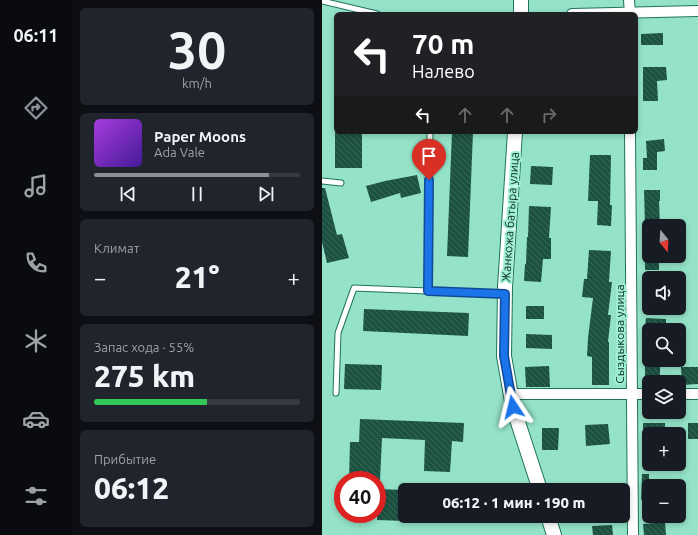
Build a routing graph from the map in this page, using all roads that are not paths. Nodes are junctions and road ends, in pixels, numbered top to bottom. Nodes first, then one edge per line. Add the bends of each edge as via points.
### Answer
1 (521, 0) edge
2 (629, 0) edge
3 (322, 1) edge
4 (698, 11) edge
5 (369, 12) edge
6 (520, 12) edge
7 (630, 12) edge
8 (638, 13) edge
9 (430, 134) edge
10 (515, 134) edge
11 (630, 134) edge
12 (322, 181) edge
13 (341, 183) dead end
14 (428, 291) junction
15 (505, 294) junction
16 (336, 393) dead end
17 (510, 394) junction
18 (632, 394) junction
19 (642, 394) edge
20 (686, 394) edge
21 (698, 394) edge
22 (538, 483) edge
23 (550, 523) edge
24 (554, 535) edge
25 (633, 535) edge

1 - 6 street
2 - 7 street
3 - 5 lane
4 - 8 street
9 - 14 lane
10 - 15 street, Жанкожа батыра улица
11 - 18 street, Сыздыкова улица
12 - 13 lane
14 - 15 lane
14 - 16 lane via 354,288 338,333
15 - 17 street, Жанкожа батыра улица via 504,356
17 - 18 street
17 - 22 street, Жанкожа батыра улица
18 - 19 street
18 - 25 street, Сыздыкова улица
20 - 21 street
23 - 24 street

